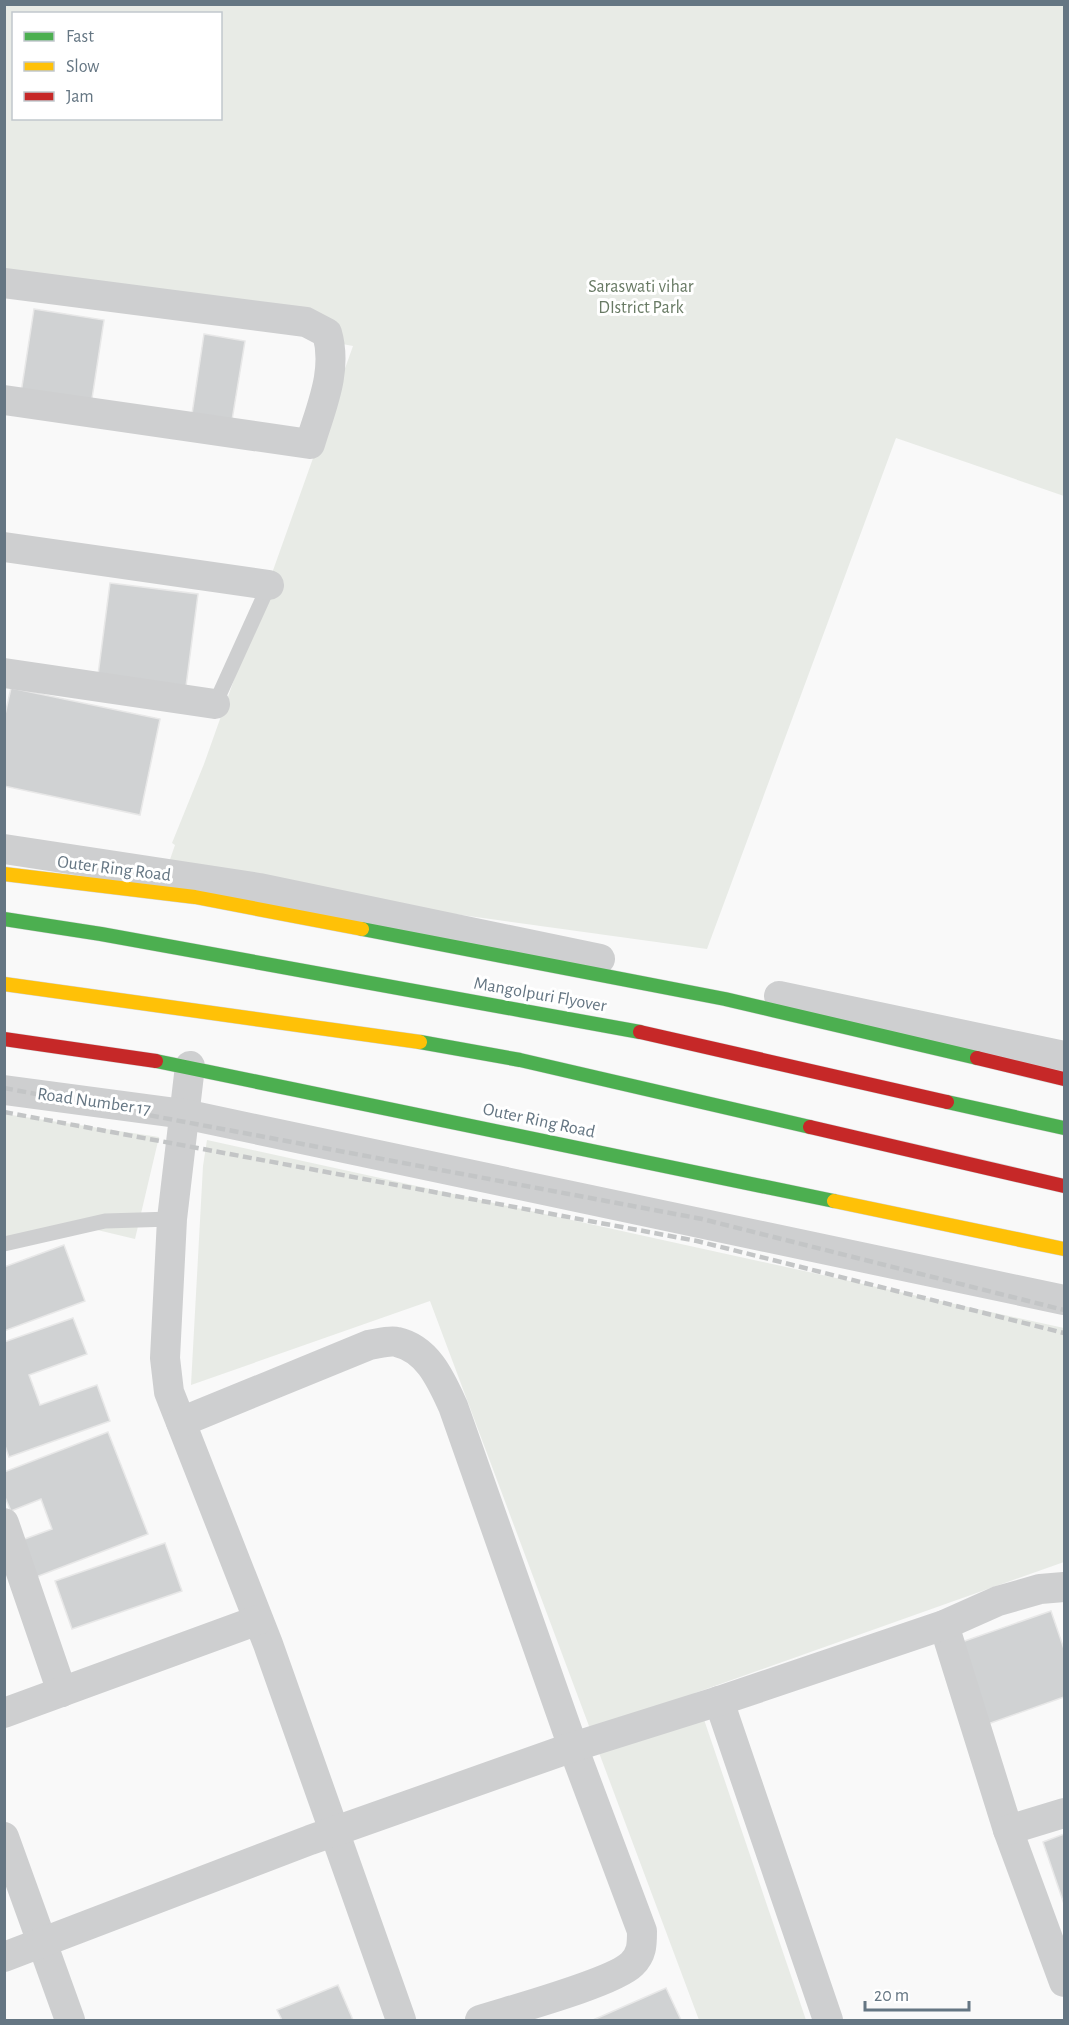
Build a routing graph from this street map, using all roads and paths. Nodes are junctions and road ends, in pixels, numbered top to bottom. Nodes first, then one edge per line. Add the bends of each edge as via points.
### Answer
1 (4, 283) edge
2 (4, 400) edge
3 (4, 547) edge
4 (269, 585) joint
5 (4, 673) edge
6 (215, 704) joint
7 (4, 849) edge
8 (4, 874) edge
9 (4, 919) edge
10 (4, 984) edge
11 (4, 1039) edge
12 (1065, 1056) edge
13 (190, 1066) junction
14 (1065, 1078) edge
15 (4, 1090) edge
16 (184, 1114) junction
17 (1065, 1128) edge
18 (1065, 1186) edge
19 (172, 1219) junction
20 (4, 1244) edge
21 (1065, 1249) edge
22 (1065, 1300) edge
23 (181, 1422) junction
24 (4, 1522) edge
25 (1065, 1587) edge
26 (258, 1620) junction
27 (944, 1625) junction
28 (62, 1692) junction
29 (719, 1701) junction
30 (4, 1713) edge
31 (573, 1747) junction
32 (1065, 1813) edge
33 (1008, 1830) junction
34 (334, 1832) junction
35 (4, 1837) edge
36 (42, 1942) junction
37 (4, 1957) edge
38 (1065, 1982) edge
39 (70, 2020) edge
40 (401, 2020) edge
41 (480, 2020) edge
42 (828, 2020) edge

1 - 2 street via 306,322 327,333 333,353 310,444
3 - 4 street
4 - 6 lane
5 - 6 street
7 - 12 street via 259,888
8 - 14 main road, Outer Ring Road via 195,897 690,992
9 - 17 main road, Mangolpuri Flyover via 621,1028
10 - 18 main road via 421,1042 520,1060
11 - 13 main road, Outer Ring Road
13 - 16 street
13 - 21 main road, Outer Ring Road
15 - 16 street, Road Number 17
16 - 19 street
16 - 22 street, Road Number 17
19 - 20 lane via 105,1221
19 - 23 street via 165,1358 169,1392
23 - 26 street
23 - 31 street via 369,1345 395,1341 417,1351 436,1370 453,1406
24 - 28 street
25 - 27 street via 1040,1589 998,1601
26 - 28 street
26 - 34 street
27 - 29 street
27 - 33 street
28 - 30 street
29 - 31 street
29 - 42 street
31 - 34 street
31 - 41 street via 642,1931 642,1950 631,1966 601,1980
32 - 33 street
33 - 38 street
34 - 36 street
34 - 40 street
35 - 36 street
36 - 37 street
36 - 39 street

